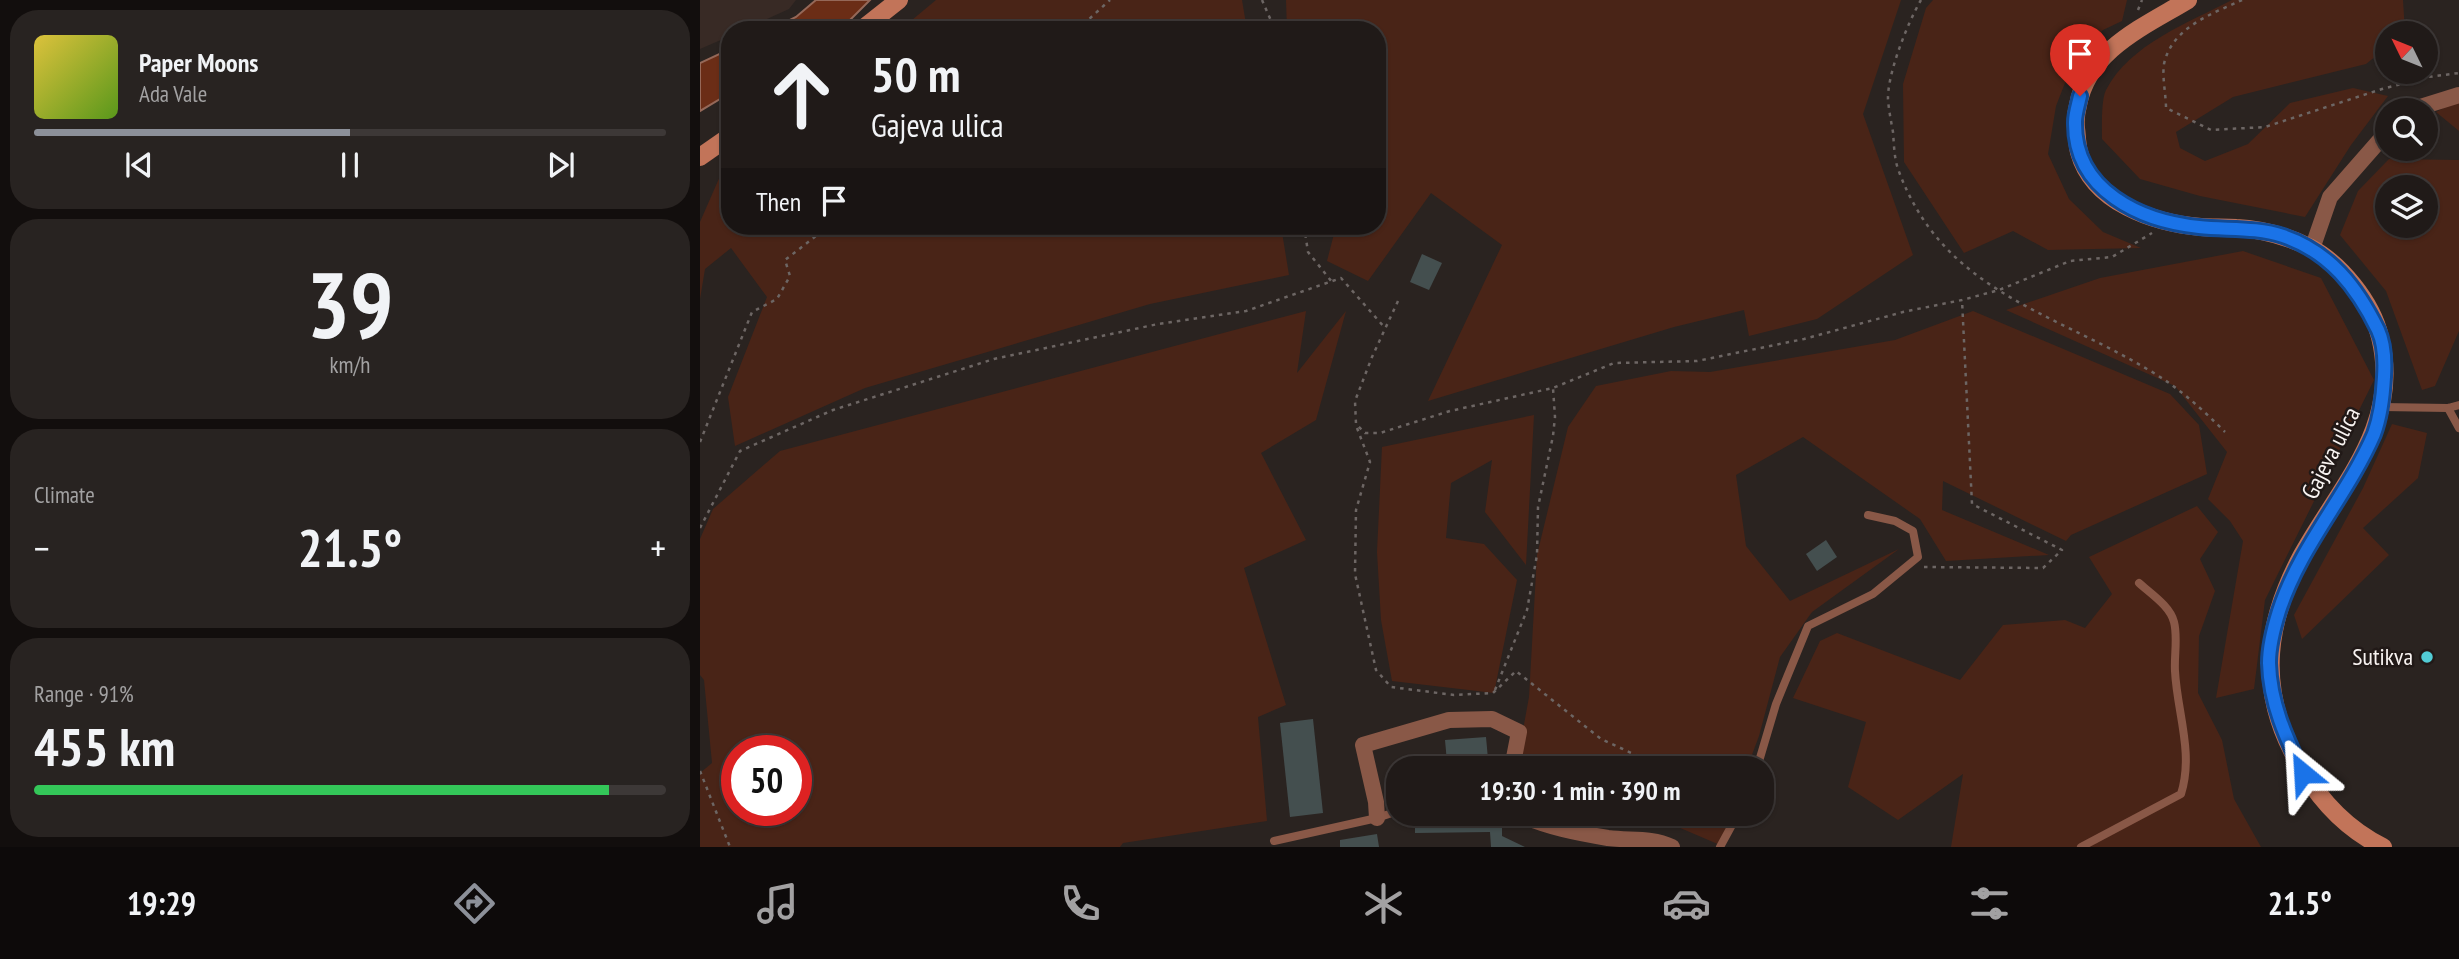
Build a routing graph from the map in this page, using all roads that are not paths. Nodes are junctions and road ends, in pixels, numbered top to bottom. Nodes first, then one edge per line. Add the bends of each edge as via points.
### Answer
1 (899, 0) edge
2 (2188, 0) edge
3 (872, 21) edge
4 (2459, 94) edge
5 (2438, 101) edge
6 (721, 142) edge
7 (2375, 144) edge
8 (700, 157) edge
9 (2312, 249) junction
10 (2459, 405) edge
11 (2382, 407) junction
12 (2448, 408) junction
13 (2459, 428) edge
14 (1868, 515) dead end
15 (2139, 583) dead end
16 (1515, 756) edge
17 (1760, 756) edge
18 (1386, 815) edge
19 (1377, 818) junction
20 (1549, 826) edge
21 (1731, 826) edge
22 (1274, 841) dead end
23 (1672, 847) edge
24 (1720, 847) edge
25 (2081, 847) edge
26 (2383, 847) edge

1 - 3 main road
2 - 9 main road, Gajeva ulica via 2125,38 2089,74 2075,122 2079,153 2094,180 2136,212 2171,223 2282,235
4 - 5 street
6 - 8 main road
7 - 9 street via 2330,197
9 - 11 main road, Gajeva ulica via 2351,283 2380,335
10 - 12 lane
11 - 12 lane
11 - 26 main road, Gajeva ulica via 2359,464 2287,585 2269,661 2285,737 2303,773 2328,806
12 - 13 lane
14 - 17 lane via 1913,531 1919,557 1873,594 1808,626
15 - 25 lane via 2169,611 2175,623 2175,673 2186,738 2185,783 2181,794
16 - 19 street via 1519,732 1492,719 1449,720 1363,745
18 - 19 lane
19 - 22 lane
20 - 23 street via 1608,838 1657,840
21 - 24 lane

